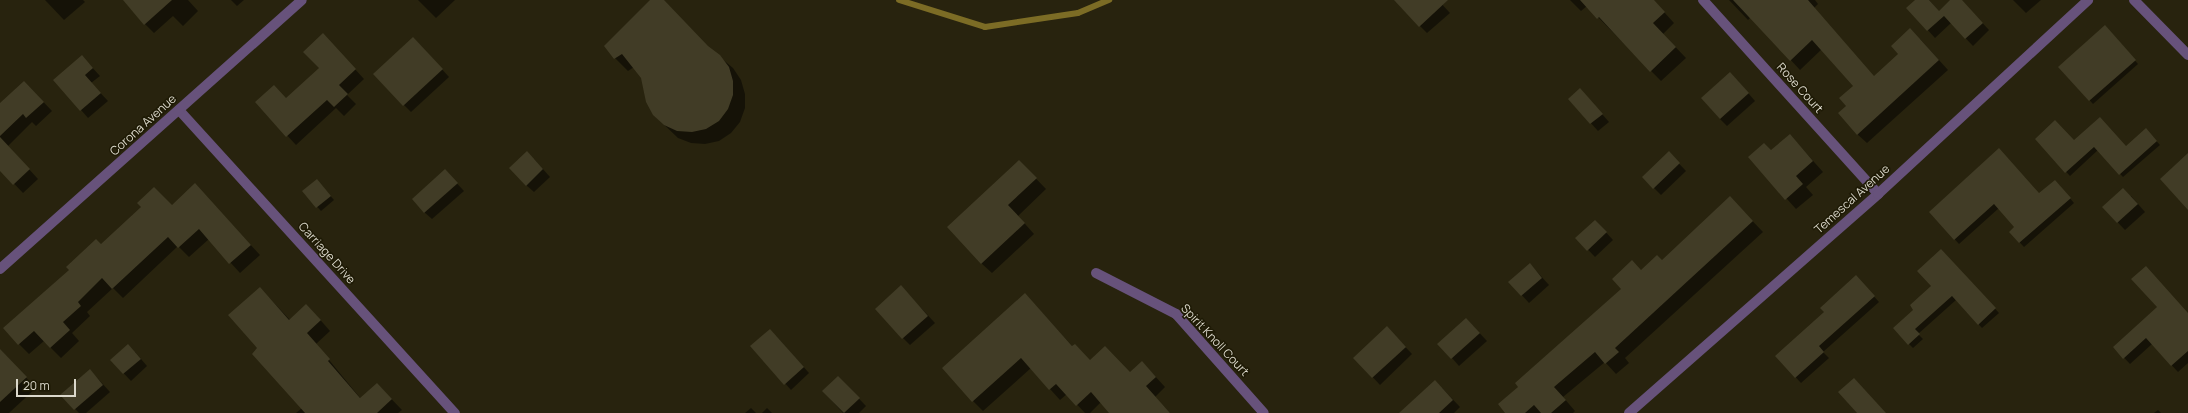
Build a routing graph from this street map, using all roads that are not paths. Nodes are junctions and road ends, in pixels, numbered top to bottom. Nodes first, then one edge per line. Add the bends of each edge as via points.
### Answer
1 (301, 0) edge
2 (1703, 0) edge
3 (2088, 0) edge
4 (2134, 0) edge
5 (2188, 55) edge
6 (180, 110) junction
7 (1878, 194) junction
8 (0, 269) edge
9 (1096, 272) dead end
10 (455, 413) edge
11 (1264, 413) edge
12 (1629, 413) edge

1 - 6 street, Corona Avenue
2 - 7 street, Rose Court
3 - 7 street, Temescal Avenue
4 - 5 street
6 - 8 street, Corona Avenue
6 - 10 street, Carriage Drive
7 - 12 street, Temescal Avenue
9 - 11 street, Spirit Knoll Court via 1176,314

